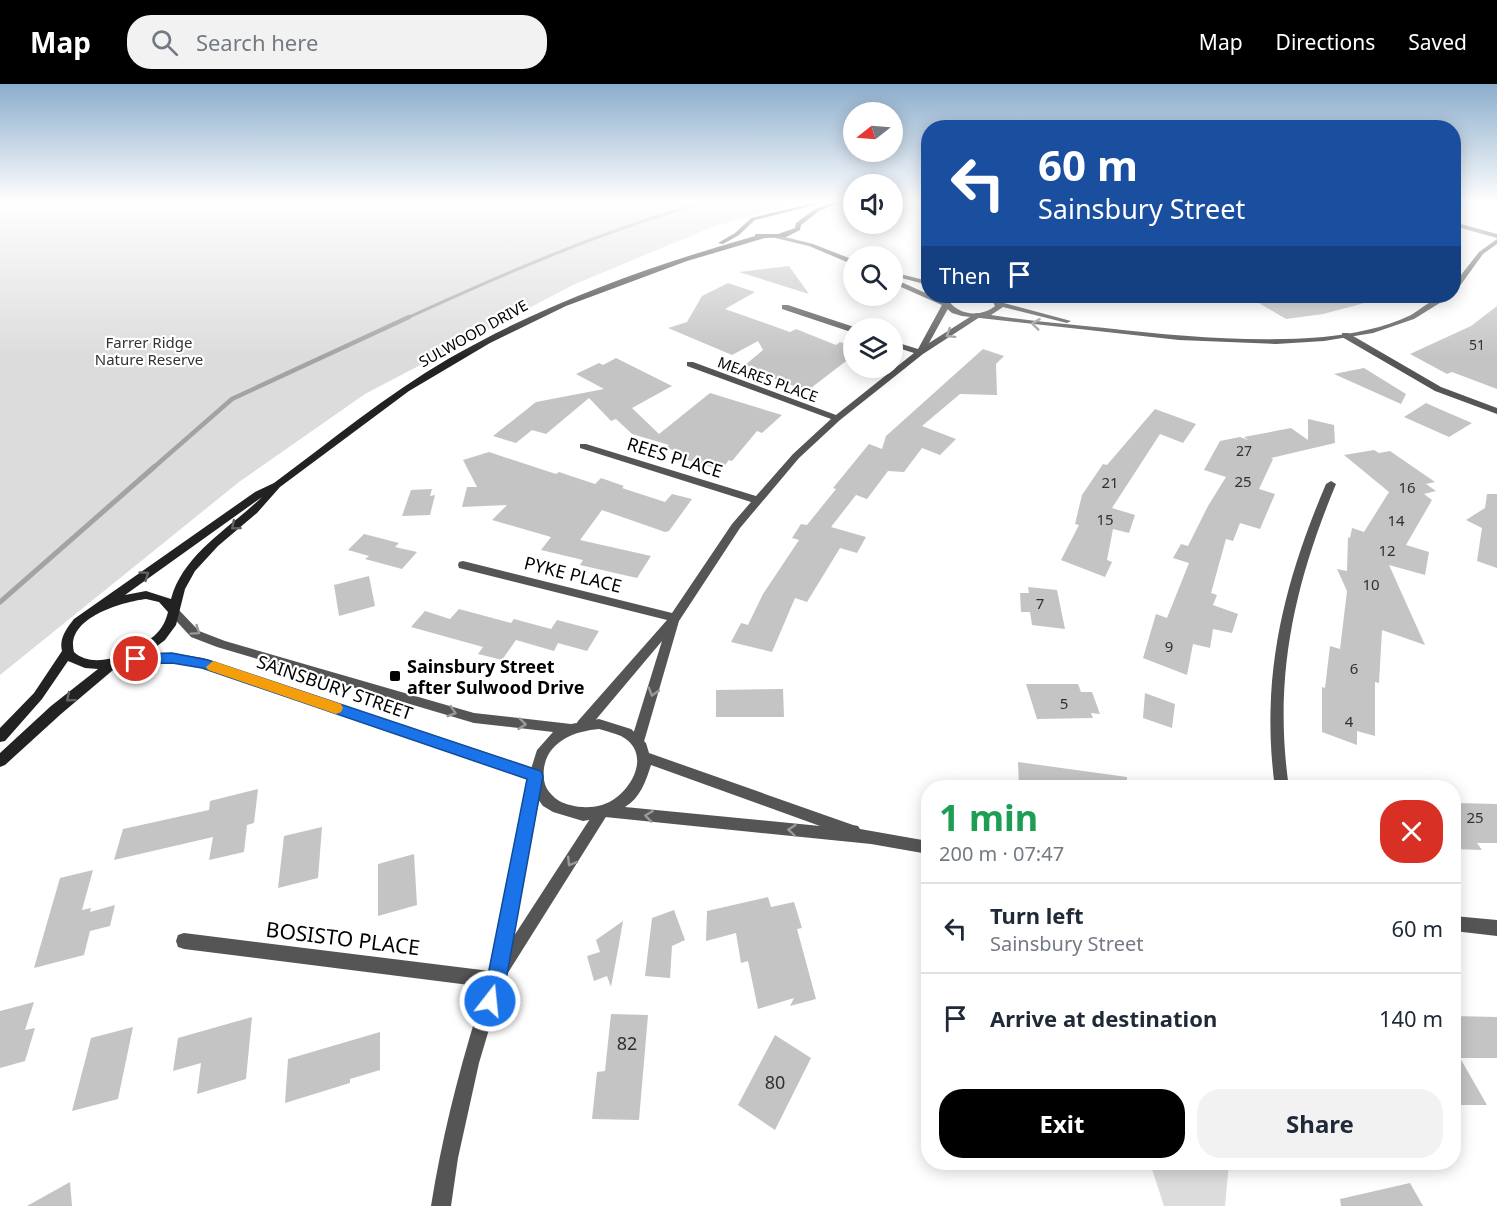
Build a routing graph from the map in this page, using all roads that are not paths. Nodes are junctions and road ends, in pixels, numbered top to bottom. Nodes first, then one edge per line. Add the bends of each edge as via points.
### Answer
1 (702, 253) edge
2 (1481, 253) edge
3 (903, 276) edge
4 (1461, 279) edge
5 (921, 281) edge
6 (903, 285) edge
7 (921, 293) edge
8 (942, 303) edge
9 (1436, 303) edge
10 (998, 304) joint
11 (946, 305) junction
12 (785, 307) dead end
13 (980, 315) junction
14 (843, 326) edge
15 (1093, 329) junction
16 (1346, 334) junction
17 (903, 347) edge
18 (920, 352) junction
19 (690, 364) dead end
20 (1497, 411) edge
21 (837, 418) junction
22 (583, 446) dead end
23 (1331, 484) dead end
24 (277, 485) junction
25 (756, 500) junction
26 (463, 565) dead end
27 (97, 609) junction
28 (174, 611) junction
29 (675, 618) junction
30 (68, 652) junction
31 (117, 661) junction
32 (576, 727) junction
33 (0, 737) edge
34 (638, 741) junction
35 (645, 757) junction
36 (0, 761) edge
37 (536, 778) junction
38 (1280, 780) edge
39 (604, 812) junction
40 (871, 837) junction
41 (921, 847) edge
42 (1461, 925) edge
43 (1497, 928) edge
44 (184, 940) dead end
45 (496, 980) junction
46 (441, 1206) edge

1 - 24 main road, SULWOOD DRIVE via 543,313 478,345 408,389
2 - 4 street
3 - 5 street
6 - 7 street
8 - 11 street
9 - 16 street via 1404,320
10 - 13 street via 994,311
10 - 15 street
11 - 13 street via 959,313
11 - 18 street
12 - 14 street
15 -> 13 street
13 -> 18 street
15 - 16 street via 1243,342
16 - 20 street via 1438,389
17 - 18 street
18 - 21 street
19 - 21 street, MEARES PLACE
21 - 25 street
22 - 25 street, REES PLACE
23 - 38 street via 1299,567 1278,675 1275,719
27 -> 24 main road, SULWOOD DRIVE
24 -> 28 main road, SULWOOD DRIVE via 265,501 199,559 181,585
25 - 29 street
26 - 29 street, PYKE PLACE
27 - 28 main road via 122,599 146,596 165,599
27 - 30 main road, SULWOOD DRIVE via 69,635
28 - 31 main road, SULWOOD DRIVE via 170,627 154,644
28 -> 32 street, SAINSBURY STREET via 195,634 221,644 474,718
29 - 32 street
29 -> 34 street
30 - 31 main road via 72,658 90,664
30 - 33 main road via 38,696
31 -> 36 main road
31 - 37 street, SAINSBURY STREET via 172,658 203,663
32 - 34 street via 614,726
32 - 37 street via 556,737 545,749
34 - 35 street
35 - 39 street via 641,782 632,794
35 - 40 street
37 - 39 street via 541,794 566,812
37 - 45 street
40 -> 39 street
39 -> 45 street
40 - 41 street
42 - 43 street
44 - 45 street, BOSISTO PLACE
45 - 46 street via 469,1071

